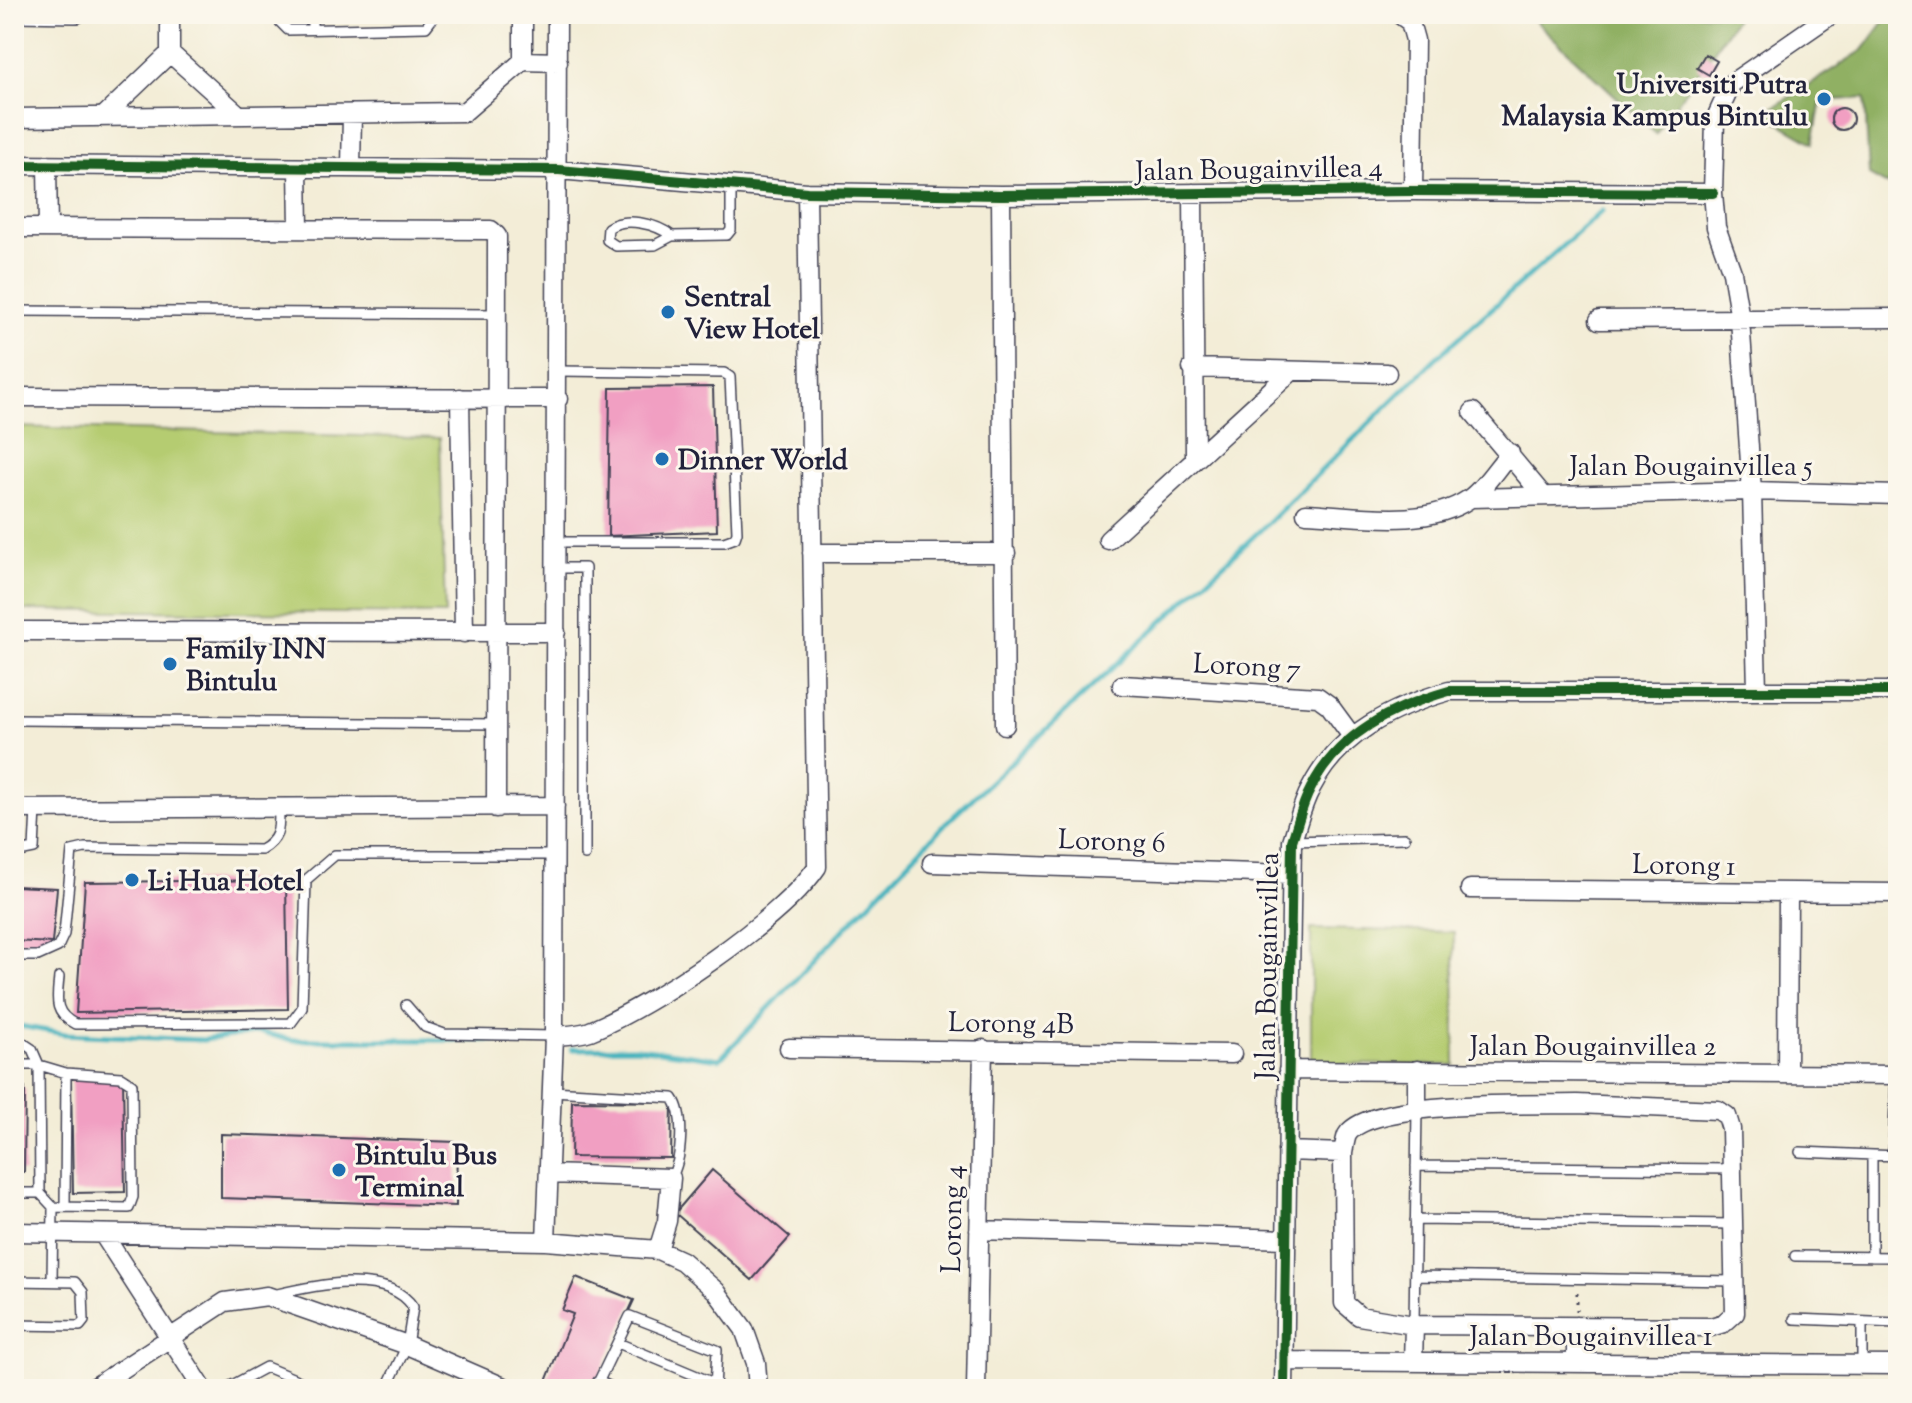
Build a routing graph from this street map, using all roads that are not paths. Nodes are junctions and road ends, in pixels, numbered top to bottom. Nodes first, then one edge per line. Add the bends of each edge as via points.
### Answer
1 (85, 14) edge
2 (170, 14) edge
3 (272, 14) edge
4 (312, 14) edge
5 (380, 14) edge
6 (436, 14) edge
7 (523, 14) edge
8 (557, 14) edge
9 (1399, 14) edge
10 (1832, 14) edge
11 (42, 16) edge
12 (14, 17) edge
13 (312, 27) junction
14 (380, 28) junction
15 (170, 53) junction
16 (523, 61) junction
17 (558, 62) junction
18 (352, 114) junction
19 (239, 115) junction
20 (103, 117) junction
21 (14, 118) edge
22 (14, 165) edge
23 (47, 165) junction
24 (298, 168) junction
25 (351, 168) junction
26 (559, 170) junction
27 (731, 186) junction
28 (1413, 191) junction
29 (807, 192) junction
30 (1193, 193) junction
31 (1713, 193) junction
32 (1001, 195) junction
33 (14, 228) edge
34 (48, 228) junction
35 (299, 228) junction
36 (672, 236) junction
37 (14, 311) edge
38 (497, 314) junction
39 (1898, 318) edge
40 (1740, 319) junction
41 (1599, 320) dead end
42 (1192, 368) junction
43 (558, 371) junction
44 (1292, 371) junction
45 (1387, 373) dead end
46 (14, 397) edge
47 (460, 398) junction
48 (496, 399) junction
49 (558, 399) junction
50 (1473, 412) dead end
51 (1510, 453) junction
52 (1195, 458) junction
53 (1752, 491) junction
54 (1541, 493) junction
55 (1898, 495) edge
56 (1471, 498) junction
57 (1306, 513) dead end
58 (1108, 540) dead end
59 (557, 542) junction
60 (812, 553) junction
61 (1006, 553) junction
62 (557, 568) junction
63 (14, 631) edge
64 (556, 632) junction
65 (464, 633) junction
66 (496, 633) junction
67 (1122, 685) dead end
68 (1757, 690) junction
69 (1898, 691) edge
70 (14, 720) edge
71 (496, 724) junction
72 (1005, 725) dead end
73 (1351, 735) junction
74 (555, 806) junction
75 (279, 808) junction
76 (496, 808) junction
77 (14, 809) edge
78 (36, 809) junction
79 (1405, 838) dead end
80 (1292, 841) junction
81 (14, 853) edge
82 (555, 855) junction
83 (585, 855) dead end
84 (932, 863) dead end
85 (1291, 874) junction
86 (1470, 889) dead end
87 (1898, 893) edge
88 (1788, 894) junction
89 (14, 956) edge
90 (59, 977) dead end
91 (406, 1005) dead end
92 (554, 1036) junction
93 (14, 1037) edge
94 (789, 1048) dead end
95 (983, 1049) junction
96 (1232, 1054) dead end
97 (14, 1065) edge
98 (39, 1065) junction
99 (1288, 1070) junction
100 (1417, 1070) junction
101 (66, 1073) junction
102 (1577, 1074) junction
103 (1787, 1074) junction
104 (1897, 1075) edge
105 (552, 1091) junction
106 (1577, 1104) junction
107 (1417, 1108) junction
108 (1287, 1151) junction
109 (1800, 1152) dead end
110 (1343, 1153) junction
111 (1872, 1155) junction
112 (1895, 1156) edge
113 (1416, 1166) junction
114 (1732, 1169) junction
115 (549, 1174) junction
116 (671, 1178) junction
117 (14, 1193) edge
118 (40, 1193) junction
119 (53, 1207) junction
120 (65, 1207) junction
121 (1415, 1220) junction
122 (1733, 1224) junction
123 (979, 1230) junction
124 (14, 1232) edge
125 (52, 1233) junction
126 (103, 1234) junction
127 (1286, 1239) junction
128 (546, 1241) junction
129 (658, 1250) junction
130 (1795, 1256) dead end
131 (1872, 1257) junction
132 (1898, 1257) edge
133 (1415, 1276) junction
134 (14, 1281) edge
135 (52, 1281) junction
136 (1734, 1281) junction
137 (267, 1296) junction
138 (1794, 1319) dead end
139 (1862, 1323) junction
140 (1898, 1323) edge
141 (14, 1325) edge
142 (1414, 1325) junction
143 (1576, 1326) junction
144 (170, 1338) junction
145 (618, 1343) junction
146 (407, 1345) junction
147 (1284, 1361) junction
148 (1413, 1362) junction
149 (1576, 1363) junction
150 (1862, 1364) junction
151 (1898, 1365) edge
152 (476, 1383) edge
153 (596, 1385) edge
154 (715, 1387) edge
155 (92, 1389) edge
156 (203, 1389) edge
157 (225, 1389) edge
158 (318, 1389) edge
159 (386, 1389) edge
160 (508, 1389) edge
161 (615, 1389) edge
162 (758, 1389) edge
163 (976, 1389) edge
164 (1284, 1389) edge

1 - 11 lane
2 - 15 street
3 - 13 lane via 288,30
4 - 13 lane
5 - 14 lane
6 - 14 lane via 426,27
7 - 16 street
8 - 17 street
9 - 28 street via 1410,22 1415,40
10 - 31 street via 1732,83 1715,120
11 - 12 lane
13 - 14 lane
15 - 19 street
15 - 20 street
16 - 17 street
16 - 18 street via 464,112
17 - 26 street
18 - 19 street
18 - 25 street
19 - 20 street
20 - 21 street
22 - 23 street, Jalan Bougainvillea 4
23 - 24 street, Jalan Bougainvillea 4
23 - 34 street
24 - 25 street, Jalan Bougainvillea 4
24 - 35 street
25 - 26 street, Jalan Bougainvillea 4
26 - 27 street, Jalan Bougainvillea 4
26 - 43 street
27 - 29 street, Jalan Bougainvillea 4
27 - 36 lane via 727,235
28 - 30 street, Jalan Bougainvillea 4
28 - 31 street, Jalan Bougainvillea 4
29 - 32 street, Jalan Bougainvillea 4
29 - 60 street
30 - 32 street, Jalan Bougainvillea 4
30 - 42 street
31 - 40 street via 1716,227 1732,272
32 - 61 street
33 - 34 street
34 - 35 street
35 - 38 street via 491,230 497,236
36 - 36 lane via 655,245 616,246 607,240 608,228 618,223 656,226
37 - 38 lane
38 - 48 street
39 - 40 street
40 - 41 street
40 - 53 street
42 - 44 street
42 - 52 street
43 - 49 street
43 - 59 lane via 730,377 737,532 724,542
44 - 45 street
44 - 52 street
46 - 47 street
47 - 48 street
47 - 65 street
48 - 49 street
48 - 66 street
49 - 59 street
50 - 51 street, Jalan Bougainvillea 5
51 - 54 street, Jalan Bougainvillea 5
51 - 56 street
52 - 58 street
53 - 54 street, Jalan Bougainvillea 5
53 - 55 street, Jalan Bougainvillea 5
53 - 68 street
54 - 56 street
56 - 57 street via 1425,515
59 - 62 street
60 - 61 street
60 - 92 street via 817,867 782,907 671,988 593,1030
61 - 72 street
62 - 64 street
62 - 83 lane via 585,568
63 - 65 street
64 - 66 street
64 - 74 street
65 - 66 street
66 - 71 street
67 - 73 street, Lorong 7 via 1318,697
68 - 69 street, Jalan Bougainvillea
68 - 73 street, Jalan Bougainvillea via 1449,691 1404,704
70 - 71 lane
71 - 76 street
73 - 80 street, Jalan Bougainvillea via 1311,787
74 - 76 street
74 - 82 street
75 - 76 street
75 - 78 street
75 - 89 lane via 279,833 261,850 72,851 64,934 58,947 38,956
77 - 78 street
78 - 81 lane via 34,849
79 - 80 lane
80 - 85 street, Jalan Bougainvillea
82 - 90 lane via 335,855 306,880 302,1008 291,1023 75,1024 56,1006
82 - 92 street
84 - 85 street, Lorong 6
85 - 99 street, Jalan Bougainvillea
86 - 88 street, Lorong 1
87 - 88 street, Lorong 1
88 - 103 street
91 - 92 lane via 425,1027 444,1034
92 - 105 street
93 - 98 lane via 32,1049
94 - 95 street, Lorong 4B
95 - 96 street, Lorong 4B
95 - 123 street, Lorong 4
97 - 98 lane
98 - 101 lane
98 - 118 lane
99 - 100 street, Jalan Bougainvillea 2
99 - 108 street, Jalan Bougainvillea
100 - 102 street, Jalan Bougainvillea 2
100 - 107 street
101 - 120 lane
101 - 120 lane via 121,1077 132,1084 134,1167 129,1208
102 - 103 street, Jalan Bougainvillea 2
102 - 106 street
103 - 104 street, Jalan Bougainvillea 2
104 - 112 lane
105 - 115 street
105 - 116 lane via 673,1098 680,1116 677,1168
106 - 107 street
106 - 114 street via 1718,1110 1727,1116 1731,1129
107 - 110 street via 1360,1125 1347,1134
107 - 113 lane
108 - 110 street
108 - 127 street, Jalan Bougainvillea
109 - 111 lane
110 - 142 street via 1344,1303 1359,1316
111 - 112 lane
111 - 131 lane
113 - 114 lane
113 - 121 lane
114 - 122 street
115 - 116 street
115 - 128 street
116 - 129 street
117 - 118 lane
118 - 119 lane
119 - 120 lane
119 - 125 lane
121 - 122 lane
121 - 133 lane
122 - 136 street
123 - 127 street
123 - 163 street, Lorong 4
124 - 125 street
125 - 126 street
125 - 135 lane
126 - 128 street
126 - 144 street
127 - 147 street, Jalan Bougainvillea
128 - 129 street
129 - 162 street via 682,1261 716,1291 744,1329
130 - 131 lane
131 - 132 lane
133 - 136 lane
133 - 142 lane
134 - 135 lane
135 - 141 lane via 81,1285 80,1326
136 - 143 street via 1735,1313 1711,1327
137 - 144 street via 225,1302
137 - 146 street
137 - 146 lane via 324,1283 390,1287 413,1307
138 - 139 lane
139 - 140 lane
139 - 150 lane
142 - 143 street
142 - 148 street
143 - 149 street
144 - 155 street
144 - 156 street
145 - 153 lane
145 - 154 lane
145 - 154 lane via 630,1316 716,1350
146 - 152 street
146 - 159 lane
147 - 148 street, Jalan Bougainvillea 1
147 - 164 street, Jalan Bougainvillea
148 - 149 street, Jalan Bougainvillea 1
149 - 150 street, Jalan Bougainvillea 1
150 - 151 street, Jalan Bougainvillea 1
152 - 160 street
153 - 161 lane
157 - 158 lane via 266,1367

